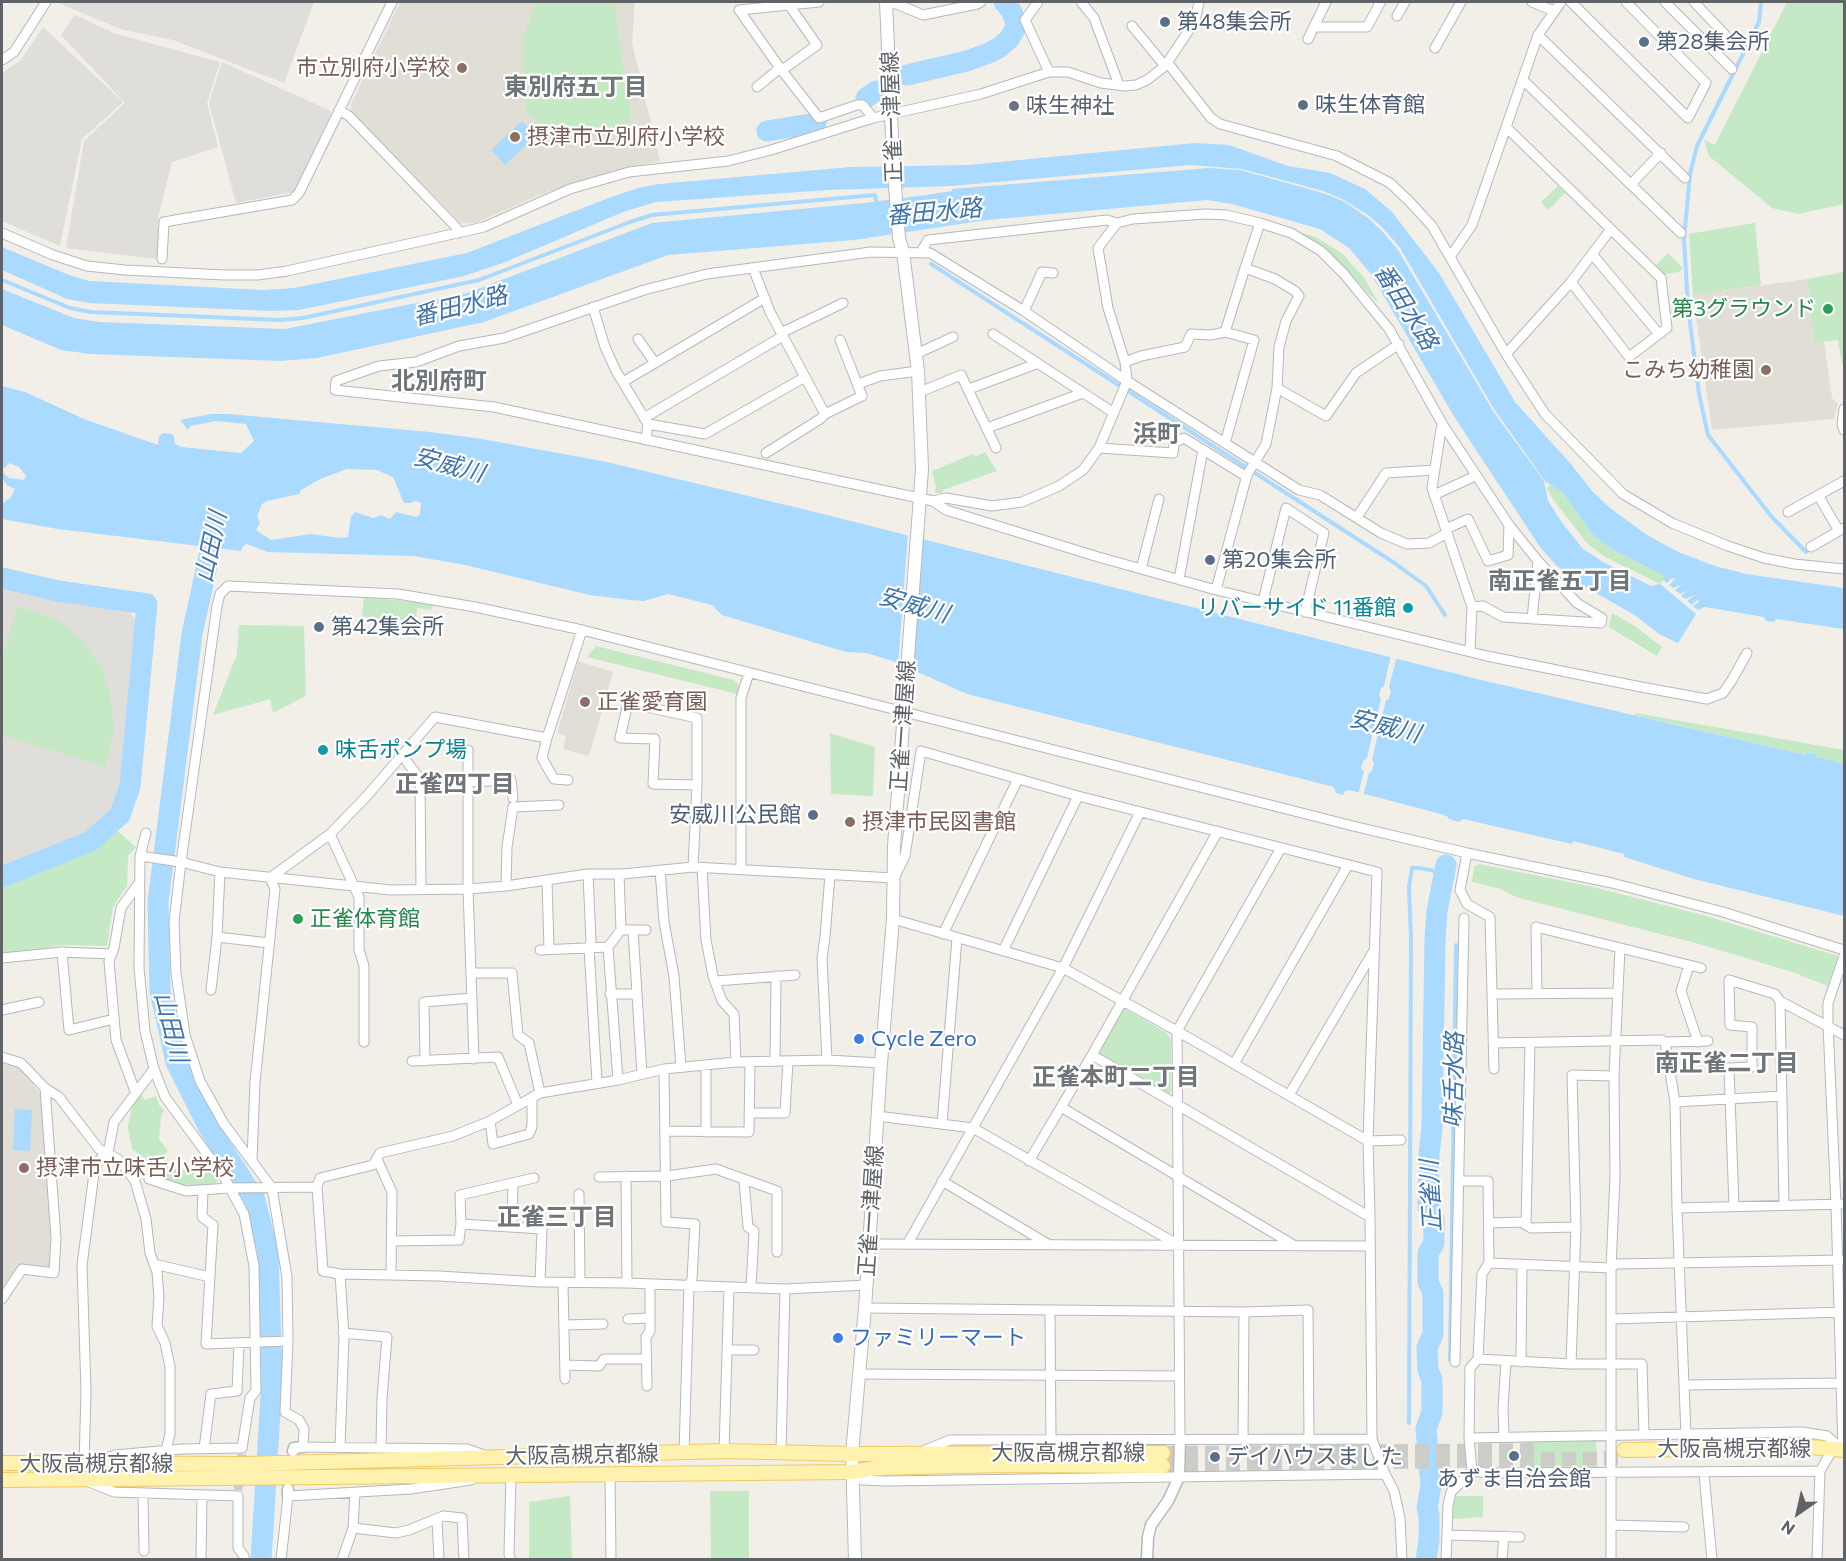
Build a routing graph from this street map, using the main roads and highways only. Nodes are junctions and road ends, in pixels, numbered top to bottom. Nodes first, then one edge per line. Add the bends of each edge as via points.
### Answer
1 (887, 3) edge
2 (1840, 1452) edge
3 (852, 1454) junction
4 (1624, 1454) tunnel mouth
5 (2, 1463) edge
6 (290, 1470) junction
7 (241, 1471) junction
8 (852, 1472) junction
9 (2, 1480) edge
10 (855, 1560) edge

1 - 3 main road, 正雀一津屋線 via 893,160 899,238 920,392 922,469
2 - 4 main road, 大阪高槻京都線 via 1810,1456
3 - 6 main road, 大阪高槻京都線 via 724,1451 490,1457
3 - 8 main road, 正雀一津屋線
3 - 8 main road, 大阪高槻京都線 via 1163,1460 876,1468
5 - 7 main road, 大阪高槻京都線
6 - 7 main road, 大阪高槻京都線
6 - 8 main road, 大阪高槻京都線 via 490,1476
7 - 9 main road, 大阪高槻京都線
8 - 10 main road, 正雀一津屋線

